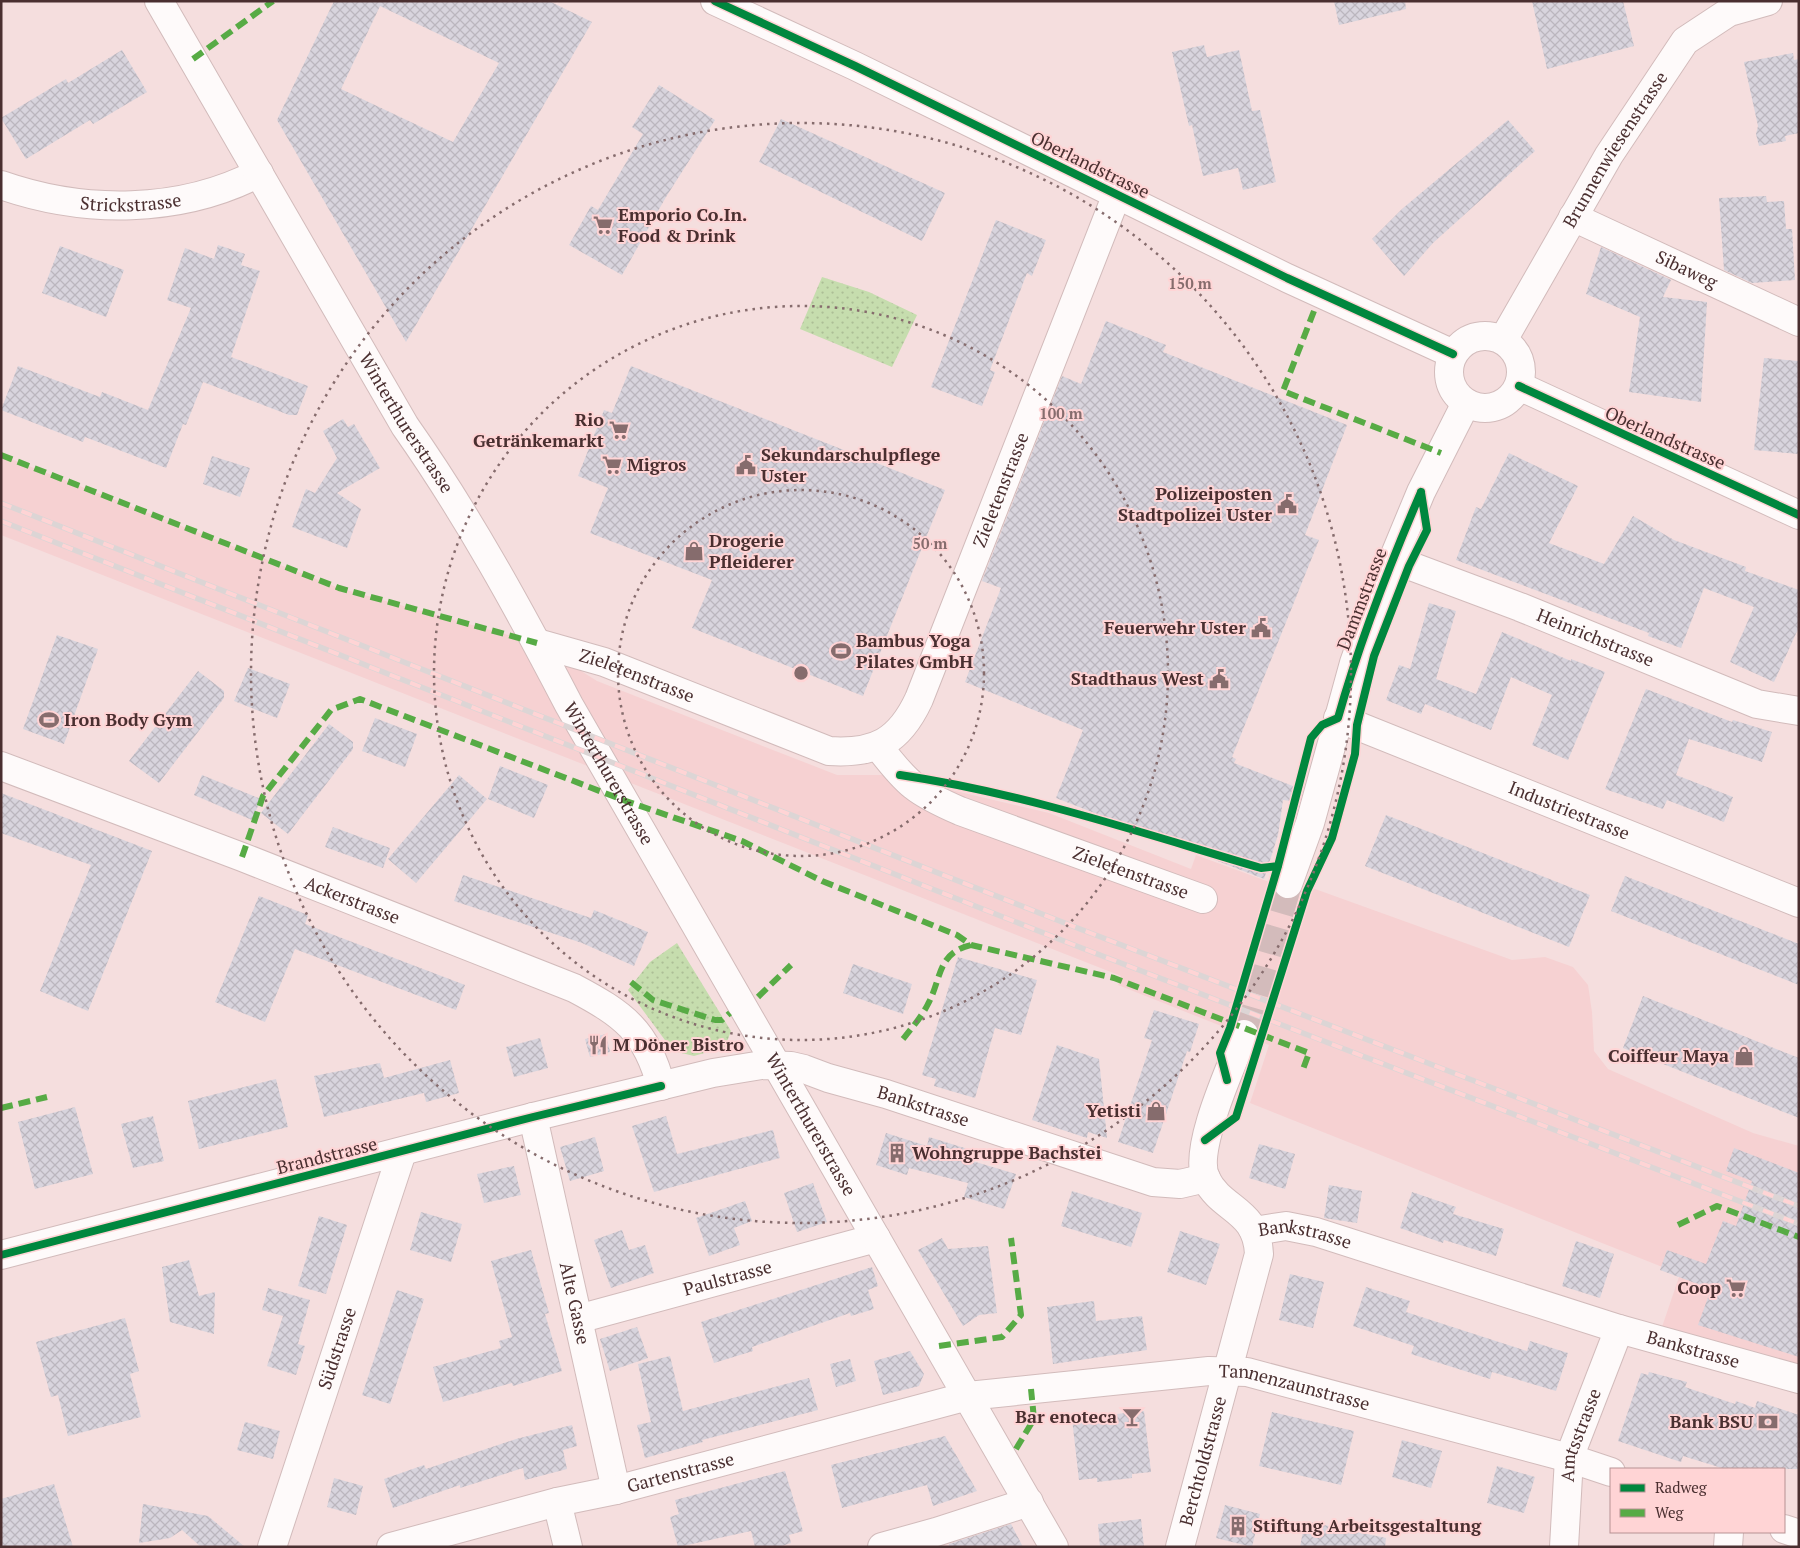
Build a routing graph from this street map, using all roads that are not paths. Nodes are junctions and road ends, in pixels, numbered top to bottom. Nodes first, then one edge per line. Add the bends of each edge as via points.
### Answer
1 (159, 1) edge
2 (715, 1) edge
3 (1768, 1) edge
4 (259, 173) junction
5 (1, 184) edge
6 (1117, 194) junction
7 (1573, 217) junction
8 (1799, 322) edge
9 (1503, 340) junction
10 (1453, 354) junction
11 (1519, 386) junction
12 (1466, 403) junction
13 (1799, 516) edge
14 (1392, 559) junction
15 (536, 643) junction
16 (1799, 711) edge
17 (1338, 718) junction
18 (878, 746) junction
19 (1, 766) edge
20 (1288, 884) tunnel mouth
21 (1204, 899) dead end
22 (1799, 902) edge
23 (1244, 1034) tunnel mouth
24 (775, 1064) junction
25 (661, 1086) junction
26 (533, 1116) junction
27 (402, 1152) junction
28 (1206, 1178) junction
29 (1254, 1231) junction
30 (876, 1238) junction
31 (1, 1254) edge
32 (578, 1319) junction
33 (1619, 1329) junction
34 (1228, 1371) junction
35 (1799, 1380) edge
36 (968, 1396) junction
37 (1569, 1458) junction
38 (1610, 1472) edge
39 (616, 1490) junction
40 (556, 1502) junction
41 (1030, 1502) junction
42 (1785, 1529) edge
43 (1729, 1533) edge
44 (1799, 1534) edge
45 (272, 1547) edge
46 (391, 1547) edge
47 (568, 1547) edge
48 (882, 1547) edge
49 (1054, 1547) edge
50 (1180, 1547) edge
51 (1564, 1547) edge
52 (1728, 1547) edge

1 - 4 street, Winterthurerstrasse
2 - 6 street, Oberlandstrasse
3 - 7 street, Brunnenwiesenstrasse via 1729,12 1685,41 1609,154
4 - 5 street, Strickstrasse via 208,194 143,205 56,199
4 - 15 street, Winterthurerstrasse via 404,426 446,486
6 - 10 street, Oberlandstrasse via 1286,278
6 - 18 street, Zieletenstrasse via 919,700 903,727
7 - 8 street, Sibaweg
7 - 9 street, Brunnenwiesenstrasse
9 - 10 street via 1492,336 1476,337 1464,342
9 - 11 street via 1520,360
10 - 12 street via 1450,382
11 - 12 street via 1509,400 1495,407 1479,408
11 - 13 street, Oberlandstrasse
12 - 14 street, Dammstrasse via 1421,492
14 - 16 street, Heinrichstrasse via 1520,607 1757,704
14 - 17 street, Dammstrasse via 1354,663
15 - 18 street, Zieletenstrasse via 604,662 816,747 846,752
15 - 24 street, Winterthurerstrasse
17 - 20 street, Dammstrasse via 1310,823
17 - 22 street, Industriestrasse
18 - 21 street, Zieletenstrasse via 906,781 935,800
19 - 25 street, Ackerstrasse via 574,988 612,1008 628,1023 650,1054
23 - 28 street via 1205,1140 1203,1162
24 - 25 street, Brandstrasse via 730,1069
24 - 28 street, Bankstrasse via 886,1094 1153,1182 1180,1184
24 - 30 street, Winterthurerstrasse
25 - 26 street, Brandstrasse
26 - 27 street, Brandstrasse
26 - 32 street, Alte Gasse
27 - 31 street, Brandstrasse
27 - 45 street, Südstrasse
28 - 29 street, Bankstrasse via 1215,1191 1246,1218
29 - 33 street, Bankstrasse via 1286,1226 1316,1232
29 - 34 street, Berchtoldstrasse via 1258,1246 1257,1267
30 - 32 street, Paulstrasse
30 - 36 street, Winterthurerstrasse
32 - 39 street, Alte Gasse
33 - 35 street, Bankstrasse
33 - 37 street, Amtsstrasse
34 - 36 street, Tannenzaunstrasse
34 - 37 street, Tannenzaunstrasse via 1247,1372
34 - 50 street, Berchtoldstrasse
36 - 39 street, Gartenstrasse
36 - 41 street, Winterthurerstrasse
37 - 38 street, Tannenzaunstrasse
37 - 51 street, Amtsstrasse
39 - 40 street, Gartenstrasse
40 - 46 street, Gartenstrasse
40 - 47 street
41 - 48 street
41 - 49 street, Winterthurerstrasse
42 - 44 street
43 - 52 street

